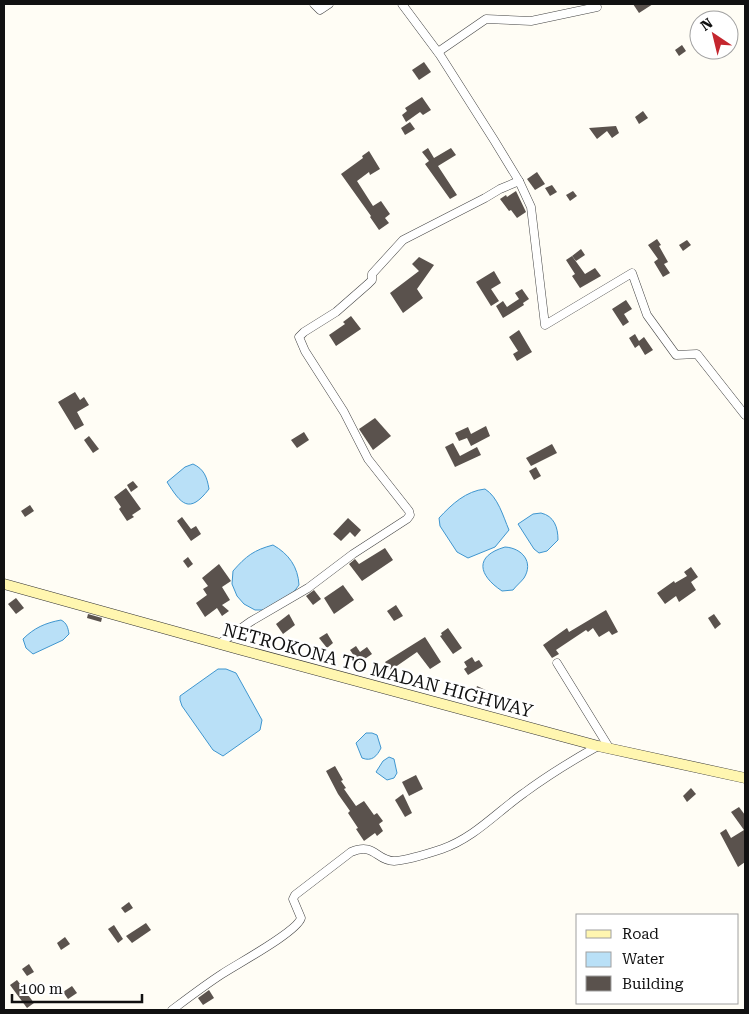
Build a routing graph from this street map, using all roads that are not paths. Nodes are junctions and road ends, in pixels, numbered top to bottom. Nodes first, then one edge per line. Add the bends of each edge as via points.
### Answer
1 (314, 4) edge
2 (329, 4) edge
3 (402, 4) edge
4 (597, 7) dead end
5 (438, 52) junction
6 (519, 181) junction
7 (745, 415) edge
8 (4, 584) edge
9 (219, 644) junction
10 (557, 663) dead end
11 (598, 746) junction
12 (610, 749) junction
13 (745, 778) edge
14 (172, 1010) edge

1 - 2 street via 320,10
3 - 5 street
4 - 5 street via 531,21 486,19
5 - 6 street
6 - 7 street via 531,207 546,325 632,273 647,315 676,355 697,354
6 - 9 street via 403,240 372,274 368,284 336,312 299,337 368,459 410,516 308,588
8 - 9 main road, NETROKONA TO MADAN HIGHWAY
9 - 11 main road, NETROKONA TO MADAN HIGHWAY
10 - 12 street
11 - 12 main road, NETROKONA TO MADAN HIGHWAY
11 - 14 street via 524,792 456,843 392,861 369,849 351,852 295,895 293,900 301,918 298,924
12 - 13 main road, NETROKONA TO MADAN HIGHWAY

